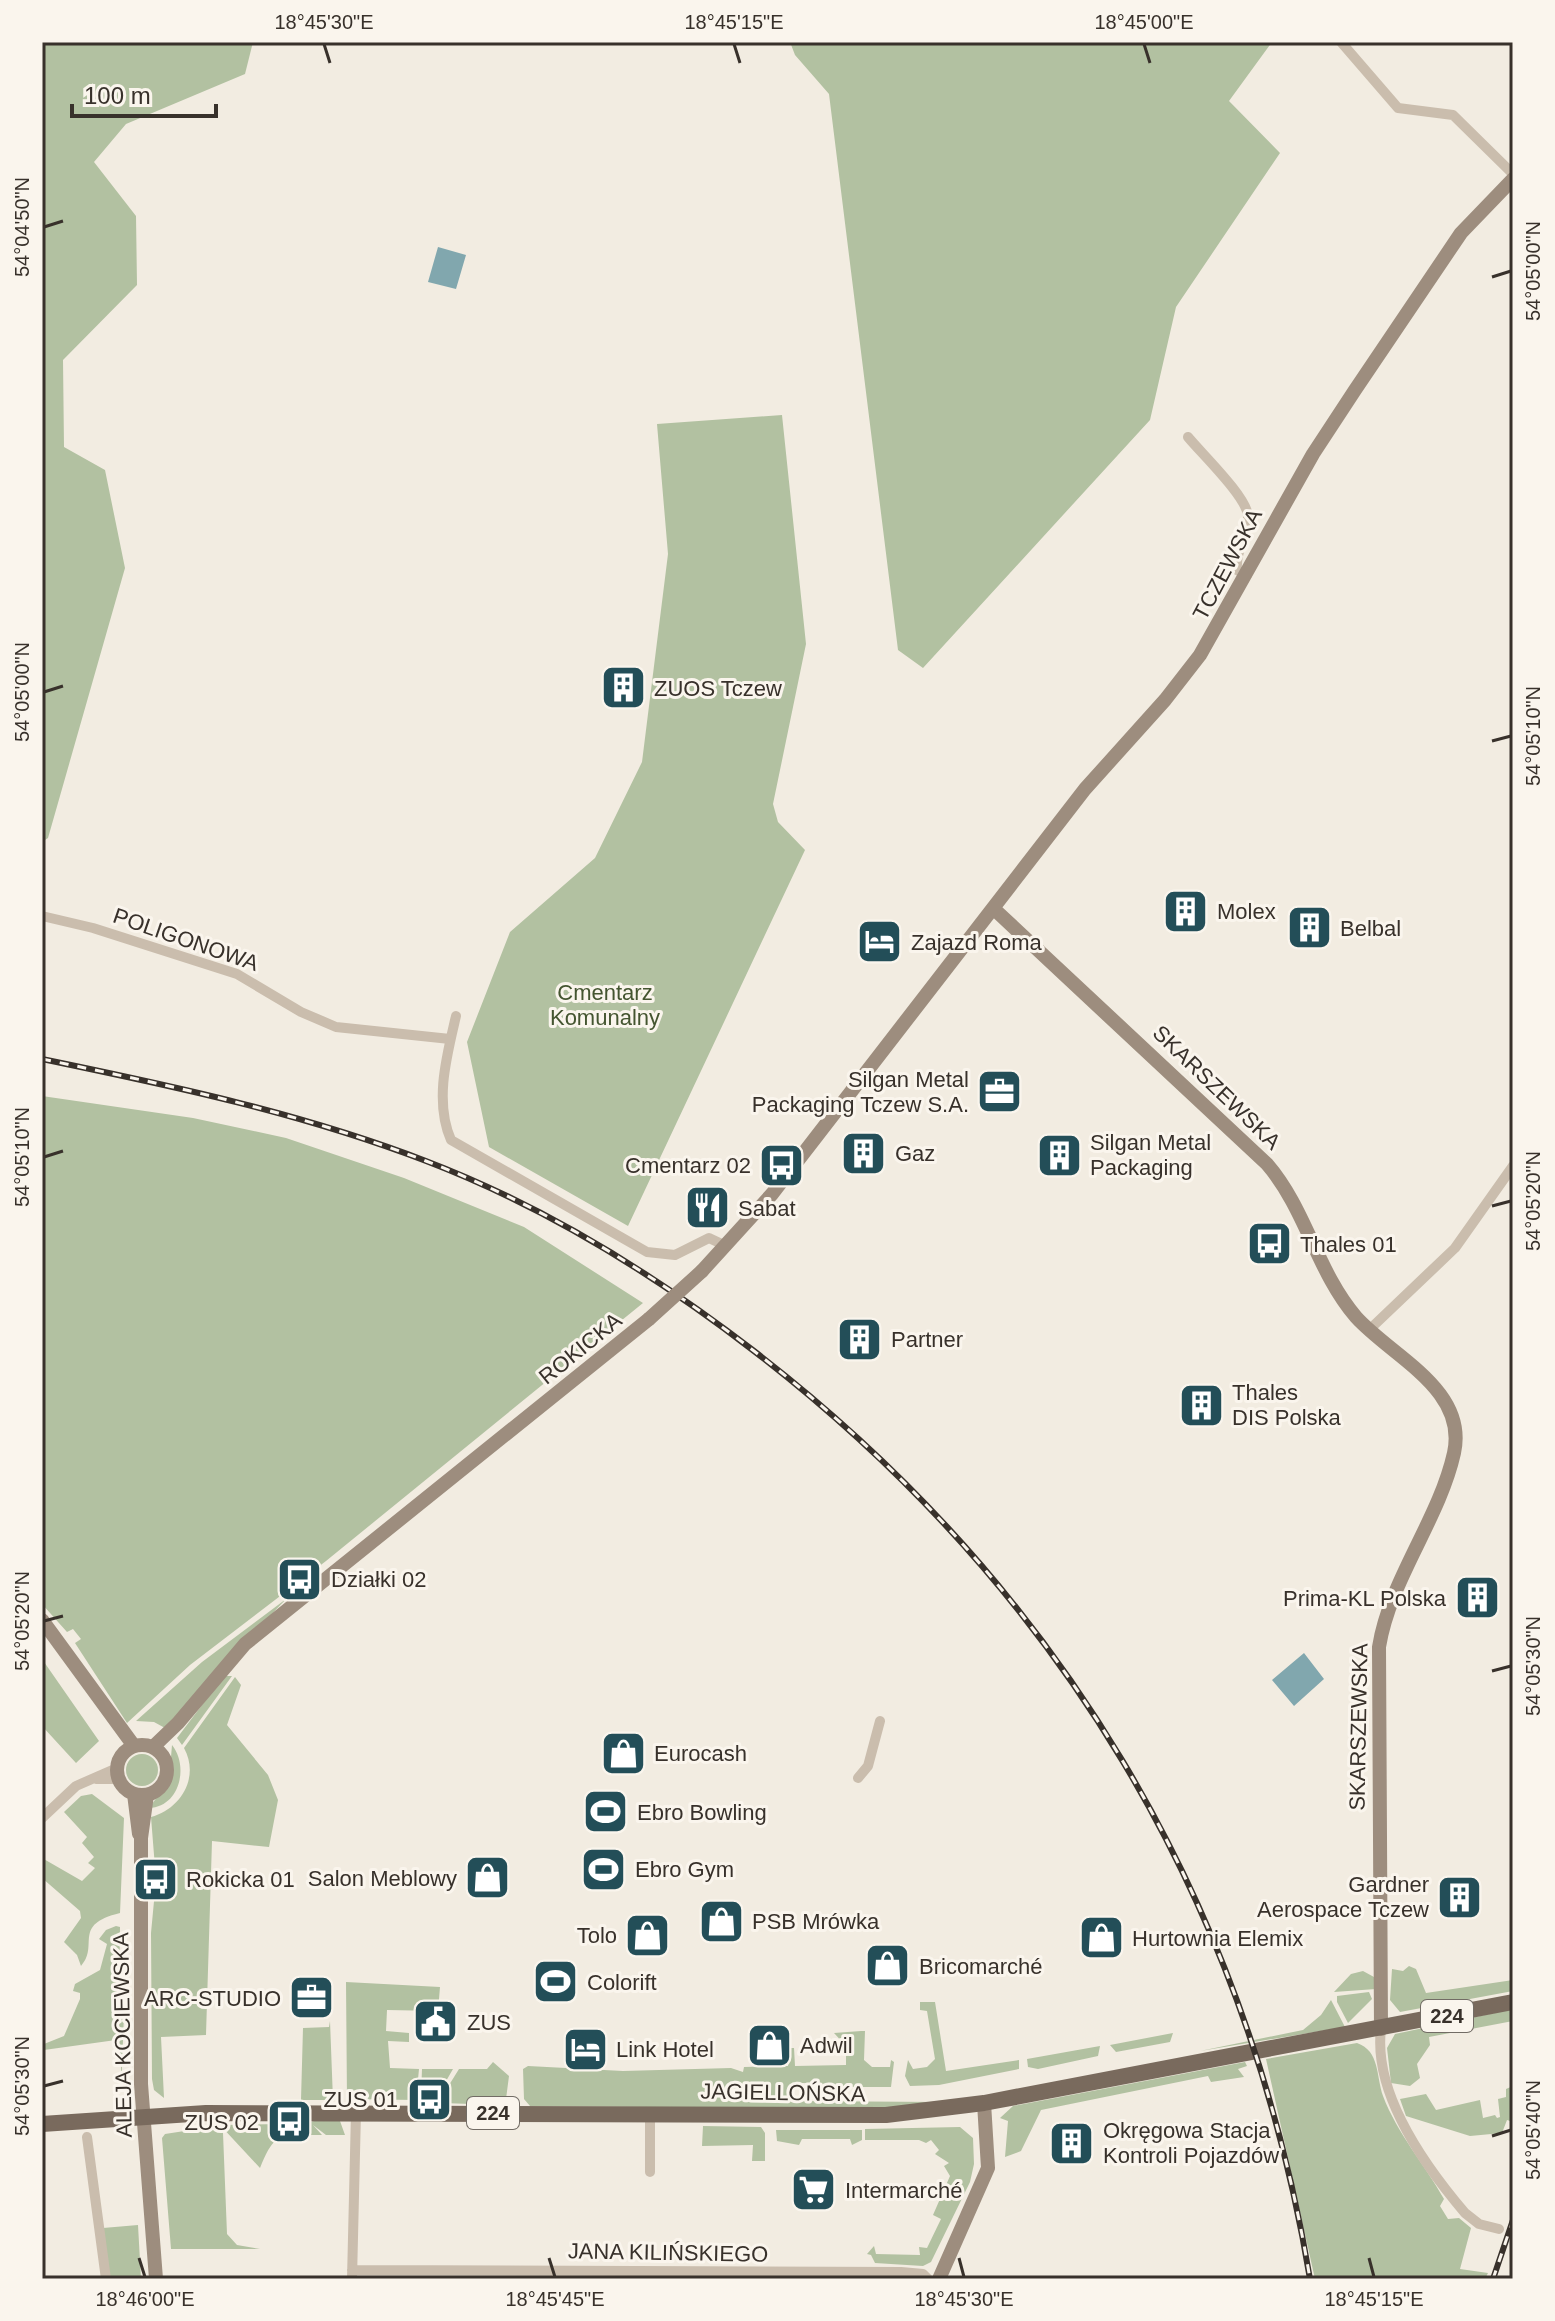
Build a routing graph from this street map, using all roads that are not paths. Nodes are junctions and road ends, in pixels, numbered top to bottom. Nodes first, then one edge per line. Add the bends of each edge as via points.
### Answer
1 (1341, 42) edge
2 (1513, 176) edge
3 (1188, 437) dead end
4 (1247, 575) junction
5 (993, 908) junction
6 (42, 916) edge
7 (957, 954) joint
8 (456, 1016) dead end
9 (450, 1039) junction
10 (1513, 1166) edge
11 (726, 1246) junction
12 (1369, 1330) junction
13 (42, 1620) edge
14 (880, 1721) dead end
15 (129, 1749) junction
16 (158, 1750) junction
17 (117, 1773) junction
18 (858, 1778) dead end
19 (140, 1794) junction
20 (42, 1818) edge
21 (1513, 2002) edge
22 (1381, 2029) junction
23 (984, 2103) junction
24 (356, 2112) junction
25 (650, 2113) junction
26 (142, 2115) junction
27 (42, 2124) edge
28 (87, 2137) dead end
29 (650, 2172) dead end
30 (1499, 2229) dead end
31 (352, 2274) edge
32 (891, 2277) edge
33 (106, 2279) edge
34 (156, 2279) edge
35 (928, 2279) edge
36 (939, 2279) edge

1 - 2 street via 1398,108 1453,115
2 - 4 street, TCZEWSKA via 1461,233 1406,313 1313,454
3 - 4 street via 1246,506 1248,521 1235,556 1237,570
4 - 5 street, TCZEWSKA via 1183,678 1085,789
5 - 7 street, TCZEWSKA
5 - 12 street, SKARSZEWSKA via 1267,1164 1289,1195 1333,1285
6 - 9 street, POLIGONOWA via 237,974 336,1027
7 - 11 street, ROKICKA
8 - 9 street
9 - 11 street via 443,1122 463,1150 647,1252 675,1255 709,1238
10 - 12 street via 1455,1248
11 - 16 street, ROKICKA, bridge via 649,1319 245,1644
12 - 22 street, SKARSZEWSKA via 1438,1390 1456,1435 1454,1455 1388,1611 1379,1647
13 - 15 street
14 - 18 street via 868,1766
15 - 16 street
15 - 17 street
16 - 19 street via 166,1762 166,1779
17 - 19 street
17 - 20 street via 86,1780
19 - 26 street, ALEJA KOCIEWSKA via 136,1828 141,1838
21 - 22 main road, JAGIELLOŃSKA / 224
22 - 23 main road, JAGIELLOŃSKA / 224
22 - 30 street via 1384,2073 1401,2121 1465,2213
23 - 25 main road, JAGIELLOŃSKA / 224 via 886,2115
23 - 36 street via 988,2168
24 - 25 main road, JAGIELLOŃSKA / 224
24 - 26 main road, JAGIELLOŃSKA / 224
24 - 31 street
25 - 29 street
26 - 27 main road, JAGIELLOŃSKA / 224
26 - 34 street, ALEJA KOCIEWSKA
28 - 33 street
31 - 32 street, JANA KILIŃSKIEGO
32 - 35 street, JANA KILIŃSKIEGO via 923,2274

